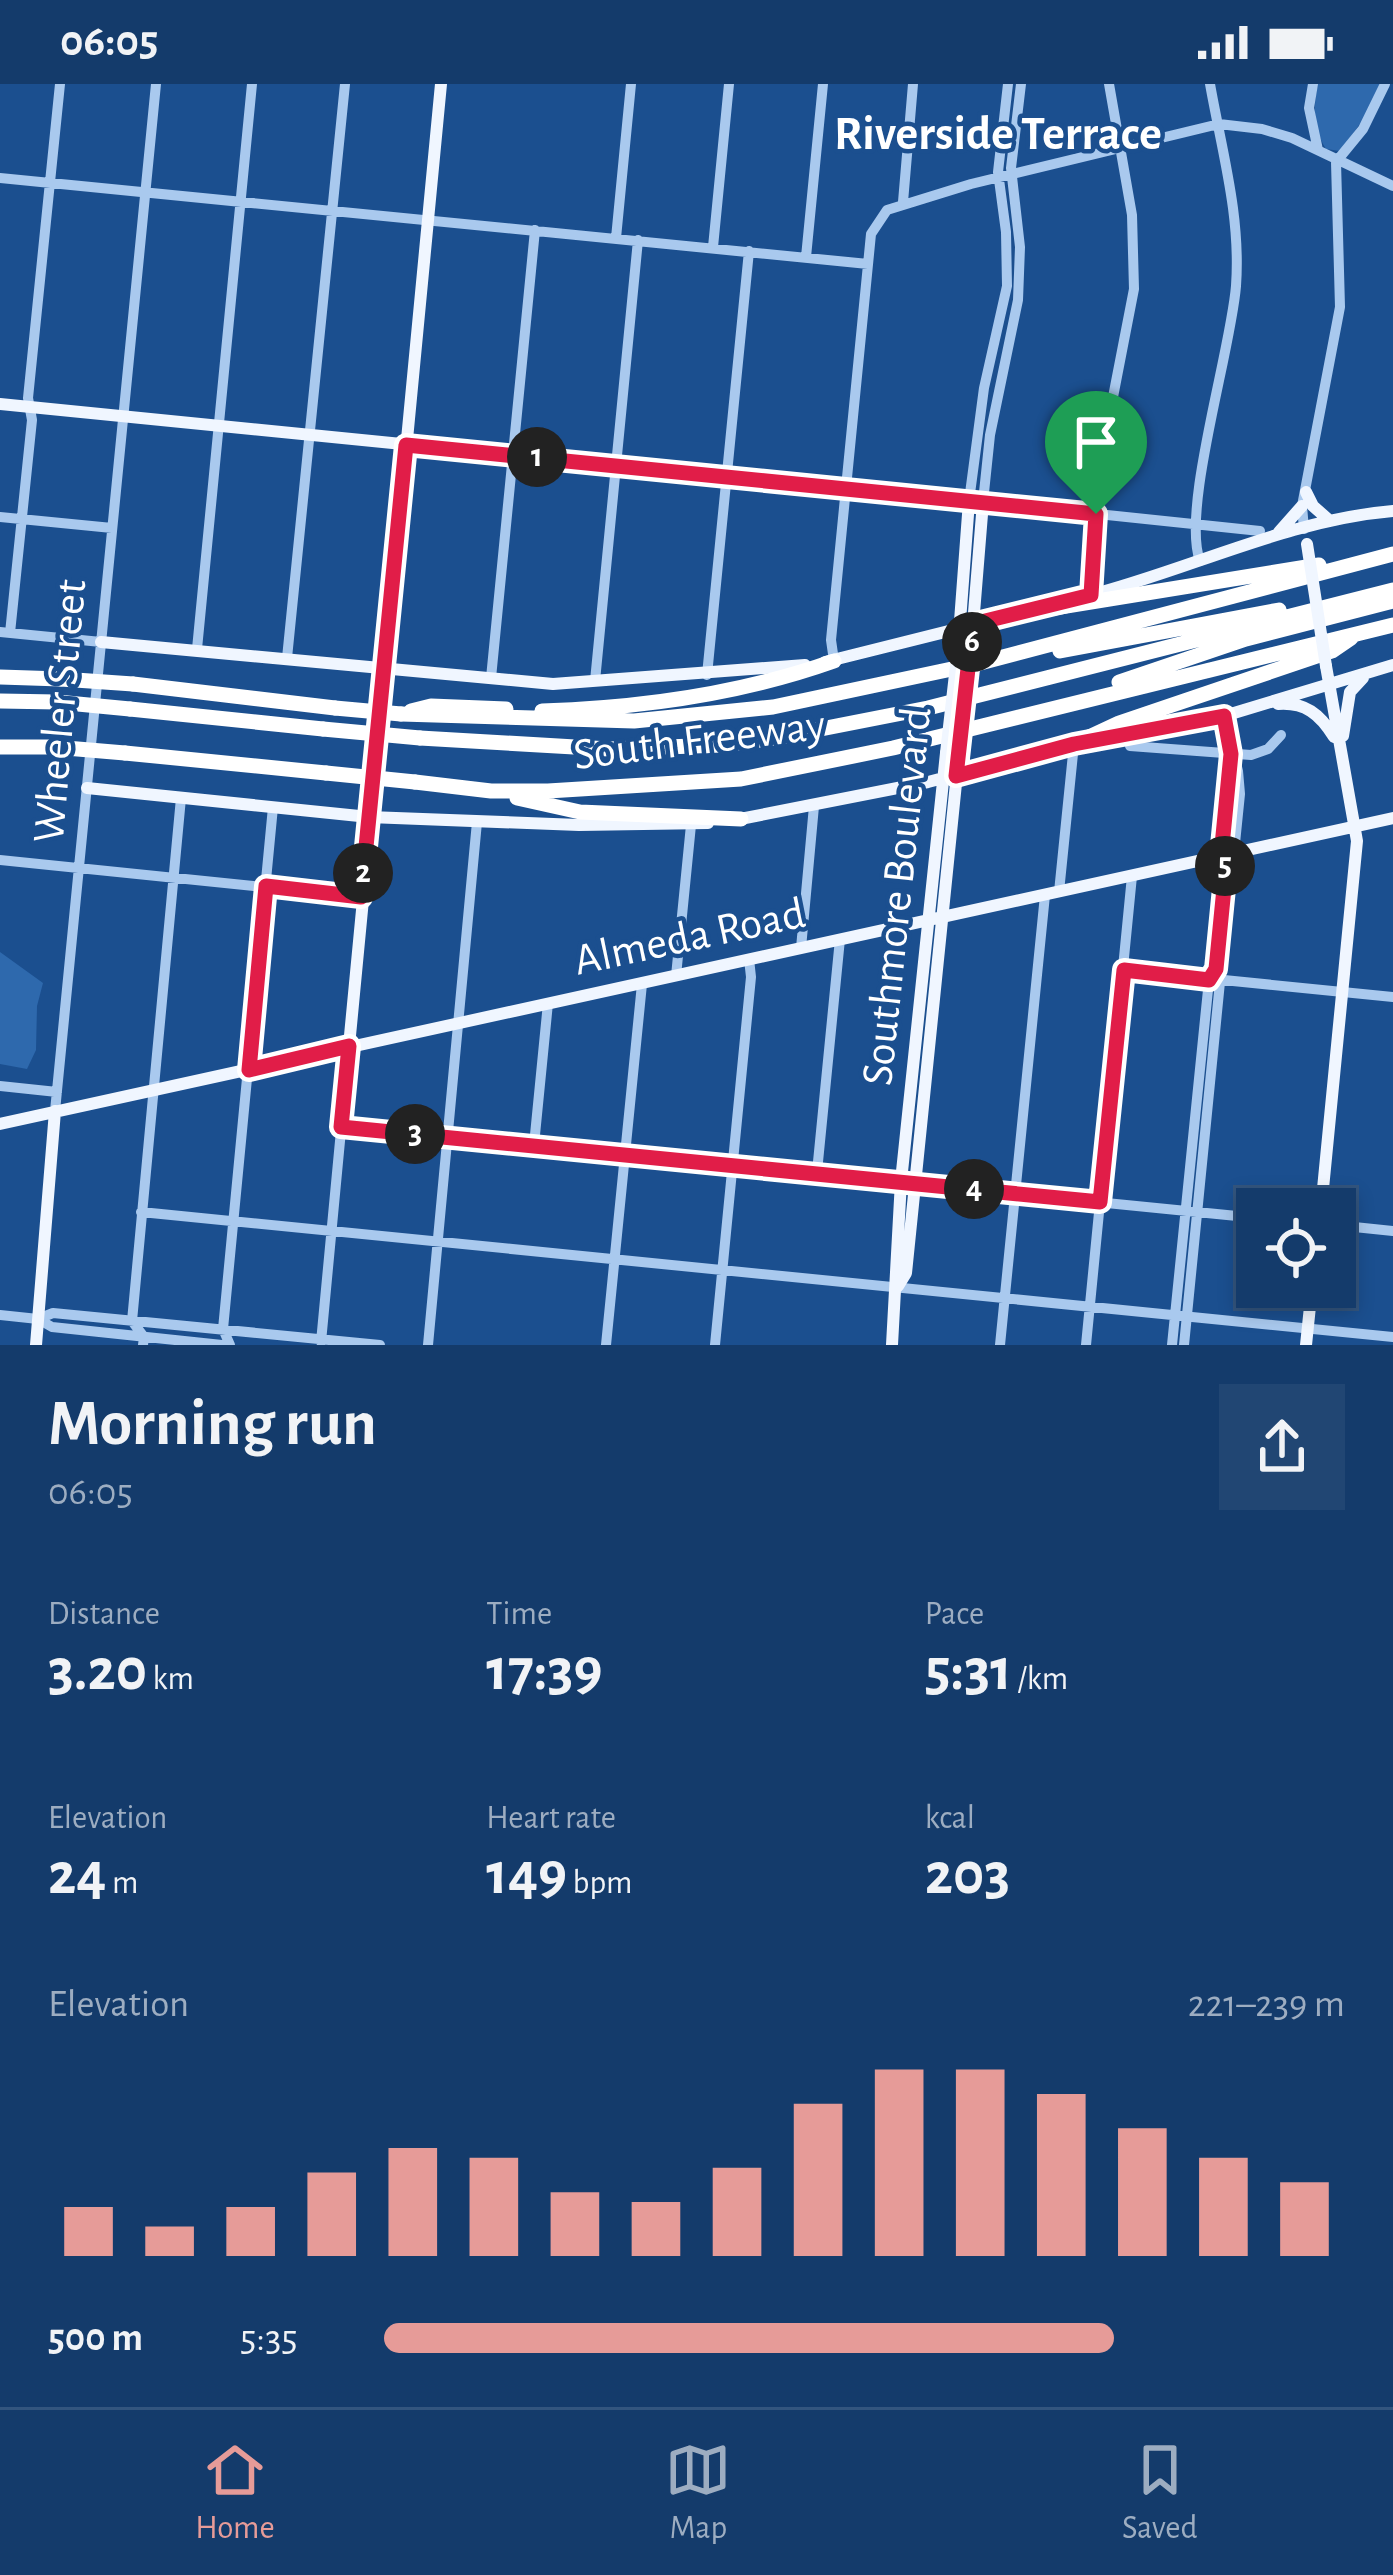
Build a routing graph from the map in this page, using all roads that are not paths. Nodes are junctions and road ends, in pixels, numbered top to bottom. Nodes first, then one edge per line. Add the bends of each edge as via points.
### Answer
1 (60, 84) edge
2 (156, 84) edge
3 (252, 84) edge
4 (345, 84) edge
5 (441, 84) edge
6 (631, 84) edge
7 (729, 84) edge
8 (823, 84) edge
9 (913, 84) edge
10 (1008, 84) edge
11 (1021, 84) edge
12 (1109, 84) edge
13 (1210, 84) edge
14 (1313, 84) edge
15 (1384, 84) edge
16 (1219, 124) junction
17 (1120, 147) junction
18 (1318, 150) junction
19 (1336, 162) junction
20 (1005, 176) junction
21 (0, 178) edge
22 (50, 182) junction
23 (1393, 186) edge
24 (146, 191) junction
25 (241, 201) junction
26 (903, 202) junction
27 (332, 210) junction
28 (429, 220) junction
29 (535, 230) junction
30 (616, 238) junction
31 (638, 240) junction
32 (712, 247) junction
33 (749, 251) junction
34 (806, 257) junction
35 (868, 264) junction
36 (0, 404) edge
37 (27, 406) junction
38 (122, 417) junction
39 (219, 426) junction
40 (310, 436) junction
41 (406, 445) junction
42 (514, 455) junction
43 (615, 466) junction
44 (726, 476) junction
45 (844, 488) junction
46 (1304, 499) junction
47 (976, 502) junction
48 (1393, 512) edge
49 (1096, 514) junction
50 (0, 517) edge
51 (21, 520) junction
52 (1330, 521) junction
53 (1197, 526) junction
54 (112, 528) junction
55 (1260, 531) dead end
56 (1278, 534) junction
57 (1306, 536) junction
58 (1393, 553) edge
59 (1200, 561) junction
60 (1393, 586) edge
61 (973, 592) junction
62 (1091, 595) junction
63 (1393, 601) edge
64 (1018, 614) junction
65 (1000, 618) junction
66 (1393, 625) edge
67 (966, 626) junction
68 (5, 632) edge
69 (1357, 634) junction
70 (101, 642) junction
71 (197, 649) junction
72 (970, 654) junction
73 (287, 658) junction
74 (833, 661) junction
75 (1393, 665) edge
76 (382, 667) junction
77 (1370, 672) junction
78 (0, 675) edge
79 (707, 675) junction
80 (491, 678) junction
81 (595, 681) junction
82 (1329, 686) junction
83 (0, 701) edge
84 (1259, 706) junction
85 (430, 711) junction
86 (1224, 716) junction
87 (973, 727) junction
88 (1281, 735) dead end
89 (1074, 744) junction
90 (0, 746) edge
91 (1130, 746) dead end
92 (1341, 752) junction
93 (1231, 754) junction
94 (950, 777) junction
95 (904, 787) junction
96 (87, 788) junction
97 (491, 791) junction
98 (181, 798) junction
99 (814, 806) junction
100 (274, 807) junction
101 (939, 813) junction
102 (369, 817) junction
103 (1393, 818) edge
104 (741, 819) junction
105 (477, 822) junction
106 (691, 825) junction
107 (1354, 825) junction
108 (0, 860) edge
109 (1227, 860) junction
110 (80, 868) junction
111 (174, 876) junction
112 (1132, 876) junction
113 (266, 886) junction
114 (1052, 893) junction
115 (361, 897) junction
116 (934, 920) junction
117 (840, 939) junction
118 (801, 948) junction
119 (749, 959) junction
120 (1124, 970) junction
121 (676, 976) junction
122 (1215, 977) junction
123 (642, 983) junction
124 (1341, 992) junction
125 (1393, 997) edge
126 (548, 1003) junction
127 (459, 1024) junction
128 (349, 1046) junction
129 (249, 1070) junction
130 (0, 1086) edge
131 (153, 1090) junction
132 (57, 1092) junction
133 (56, 1111) junction
134 (0, 1124) edge
135 (341, 1127) junction
136 (449, 1137) junction
137 (534, 1145) junction
138 (626, 1154) junction
139 (732, 1164) junction
140 (817, 1172) junction
141 (908, 1182) junction
142 (1323, 1188) edge
143 (1015, 1193) junction
144 (1100, 1202) junction
145 (1191, 1211) junction
146 (141, 1212) junction
147 (1236, 1216) edge
148 (233, 1222) junction
149 (1356, 1228) edge
150 (1393, 1231) edge
151 (331, 1232) junction
152 (439, 1242) junction
153 (615, 1260) junction
154 (722, 1270) junction
155 (897, 1288) junction
156 (1005, 1299) junction
157 (1090, 1307) junction
158 (1310, 1308) edge
159 (0, 1315) edge
160 (1181, 1316) junction
161 (38, 1319) junction
162 (132, 1321) junction
163 (224, 1329) junction
164 (1307, 1329) junction
165 (1393, 1337) edge
166 (143, 1341) edge
167 (321, 1342) edge
168 (36, 1345) edge
169 (226, 1345) edge
170 (380, 1345) edge
171 (428, 1345) edge
172 (606, 1345) edge
173 (715, 1345) edge
174 (892, 1345) edge
175 (1000, 1345) edge
176 (1086, 1345) edge
177 (1172, 1345) edge
178 (1184, 1345) edge
179 (1306, 1345) edge

1 - 22 street
2 - 24 street, Wheeler Street
3 - 25 street
4 - 27 street
5 - 28 main road
6 - 30 street
7 - 32 street
8 - 34 street
9 - 26 street
10 - 20 street, Southmore Boulevard
11 - 20 street, Southmore Boulevard
12 - 17 street
13 - 16 street
14 - 18 street
15 - 19 street
16 - 17 street
16 - 18 street via 1262,129
16 - 53 street via 1234,204 1236,280
17 - 20 street
17 - 49 street via 1134,290
18 - 19 street
19 - 23 street
19 - 46 street via 1340,307
20 - 26 street
20 - 47 street, Southmore Boulevard via 1005,331
21 - 22 street
22 - 24 street
22 - 37 street
24 - 25 street
24 - 38 street, Wheeler Street
25 - 27 street
25 - 39 street
26 - 35 street via 874,225
27 - 28 street
27 - 40 street
28 - 29 street
28 - 41 main road
29 - 30 street
29 - 42 street
30 - 31 street
31 - 32 street
31 - 43 street
32 - 33 street
33 - 34 street
33 - 44 street
34 - 35 street
35 - 45 street
36 - 37 main road
37 - 38 main road
37 - 51 street
38 - 39 main road
38 - 54 street, Wheeler Street
39 - 40 main road
39 - 71 street
40 - 41 main road
40 - 73 street
41 - 42 main road
41 - 76 main road
42 - 43 main road
42 - 80 street
43 - 44 main road
43 - 81 street
44 - 45 main road
44 - 79 street
45 - 47 main road
45 - 74 street
46 - 52 main road
46 - 56 main road
46 - 57 street
47 - 49 street
47 - 61 main road, Southmore Boulevard
47 - 67 main road, Southmore Boulevard
48 - 52 main road
49 - 53 street
49 - 62 street
50 - 51 street
51 - 54 street
51 - 68 street
52 - 57 main road
53 - 55 street
53 - 59 street
54 - 70 street, Wheeler Street
56 - 57 main road
56 - 59 main road
57 - 82 main road, bridge
58 - 64 highway
58 - 72 highway, South Freeway
59 - 62 main road
60 - 72 highway via 1122,641
60 - 83 highway, bridge via 928,708 722,745 609,749 420,738
61 - 65 main road
61 - 67 main road, Southmore Boulevard
62 - 64 main road
63 - 87 highway
64 - 65 main road
65 - 67 main road
66 - 69 highway, South Freeway
67 - 72 main road, Southmore Boulevard
67 - 74 main road
68 - 70 street
69 - 87 highway, South Freeway
69 - 89 highway via 1332,651
70 - 71 main road
70 - 96 street, Wheeler Street
71 - 73 main road
72 - 85 highway, South Freeway via 838,695 702,717
72 - 94 main road, Southmore Boulevard, bridge
73 - 76 main road
74 - 79 main road
74 - 85 highway via 746,686 609,707
75 - 77 main road
76 - 80 main road
76 - 102 main road
77 - 82 main road
77 - 92 main road via 1351,692
78 - 85 highway, South Freeway, bridge
79 - 81 main road
80 - 81 main road
82 - 84 main road
82 - 92 main road
84 - 86 main road
84 - 92 main road via 1309,709
86 - 89 main road
86 - 93 street
87 - 97 highway, South Freeway via 741,778
88 - 93 street via 1260,753
89 - 94 main road
89 - 114 street
90 - 97 highway, South Freeway, bridge
91 - 93 street
92 - 107 main road
93 - 109 street via 1240,794
94 - 95 main road
94 - 101 main road, Southmore Boulevard
94 - 116 main road, Southmore Boulevard
95 - 99 main road
95 - 101 main road via 932,795
96 - 98 main road
96 - 110 street, Wheeler Street
97 - 104 highway via 580,812
98 - 100 main road
98 - 111 street
99 - 104 main road
99 - 118 street
100 - 102 main road
100 - 113 street
101 - 116 main road, Southmore Boulevard
102 - 105 main road
102 - 115 main road
103 - 107 main road, Almeda Road
104 - 106 main road
105 - 106 main road
105 - 127 street
106 - 121 street
107 - 109 main road, Almeda Road
107 - 124 main road
108 - 110 street
109 - 112 main road, Almeda Road
109 - 122 street
110 - 111 street
110 - 132 street, Wheeler Street
111 - 113 street
111 - 131 street
112 - 114 main road, Almeda Road
112 - 120 street
113 - 115 street
113 - 129 street
114 - 116 main road, Almeda Road
114 - 143 street
115 - 128 main road
116 - 117 main road, Almeda Road
116 - 141 main road, Southmore Boulevard
117 - 118 main road, Almeda Road
117 - 140 street
118 - 119 main road, Almeda Road
119 - 121 main road, Almeda Road
119 - 139 street
120 - 122 street
120 - 144 street
121 - 123 main road, Almeda Road
122 - 124 street
122 - 145 street
123 - 126 main road, Almeda Road
123 - 138 street
124 - 125 street
124 - 142 main road
126 - 127 main road, Almeda Road
126 - 137 street
127 - 128 main road, Almeda Road
127 - 136 street
128 - 129 main road, Almeda Road
128 - 135 street
129 - 131 main road, Almeda Road
129 - 148 street
130 - 132 street
131 - 133 main road, Almeda Road
131 - 146 street
132 - 133 street, Wheeler Street
133 - 134 main road, Almeda Road
133 - 161 main road, Wheeler Street
135 - 136 street
135 - 151 street
136 - 137 street
136 - 152 street
137 - 138 street
138 - 139 street
138 - 153 street
139 - 140 street
139 - 154 street
140 - 141 street
141 - 143 street
141 - 155 main road, Southmore Boulevard via 906,1273
143 - 144 street
143 - 156 street
144 - 145 street
144 - 157 street
145 - 147 street
145 - 160 street
146 - 148 street
146 - 162 street
148 - 151 street
148 - 163 street
149 - 150 street
151 - 152 street
151 - 167 street
152 - 153 street
152 - 171 street
153 - 154 street
153 - 172 street
154 - 155 street
154 - 173 street
155 - 156 street
155 - 174 main road, Southmore Boulevard
156 - 157 street
156 - 175 street
157 - 160 street
157 - 176 street
158 - 164 main road
159 - 161 street
160 - 164 street
160 - 177 street
160 - 178 street
161 - 162 street via 53,1312
161 - 166 street
161 - 168 main road, Wheeler Street
162 - 163 street
162 - 166 street
163 - 167 street
163 - 169 street
164 - 165 street
164 - 179 main road
166 - 169 street
167 - 170 street

